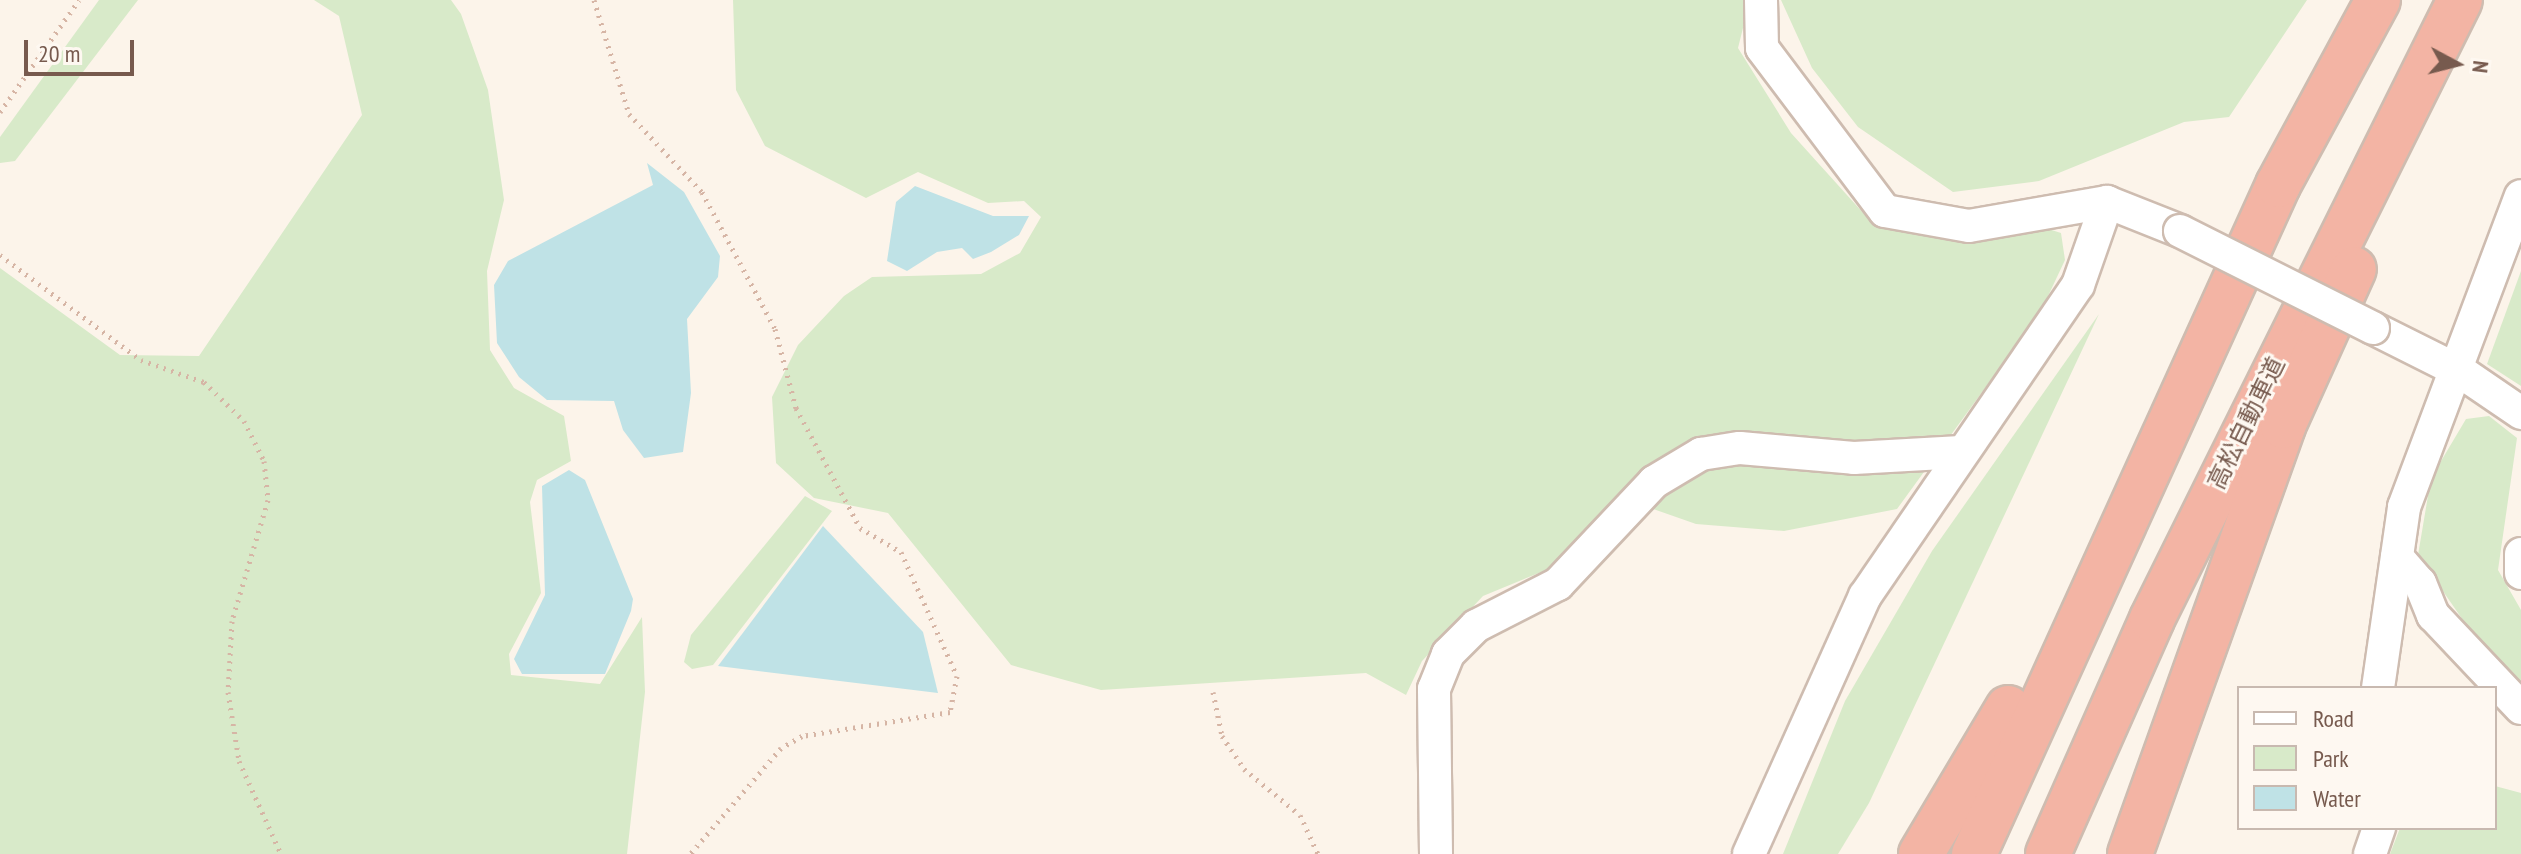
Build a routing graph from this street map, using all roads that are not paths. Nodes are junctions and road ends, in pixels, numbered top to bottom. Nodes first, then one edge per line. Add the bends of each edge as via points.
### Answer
1 (1761, 0) edge
2 (2378, 0) edge
3 (2460, 0) edge
4 (2474, 0) edge
5 (2278, 185) junction
6 (2521, 196) edge
7 (2107, 202) junction
8 (2461, 372) junction
9 (2521, 413) edge
10 (1961, 452) junction
11 (2521, 554) edge
12 (2397, 557) junction
13 (2521, 573) edge
14 (2378, 686) edge
15 (2521, 708) edge
16 (2378, 830) edge
17 (1436, 854) edge
18 (1749, 854) edge
19 (1921, 854) edge
20 (1974, 854) edge
21 (2048, 854) edge
22 (2130, 854) edge
23 (2370, 854) edge

1 - 7 street via 1762,48 1885,211 1969,226
2 - 5 highway
3 - 21 highway, 高松自動車道 via 2159,605
4 - 22 highway via 2283,426
5 - 19 highway via 2191,325 1995,736
5 - 20 highway
6 - 8 street
7 - 8 street, bridge via 2180,231
7 - 10 street via 2078,285
8 - 9 street
8 - 12 street via 2413,480
10 - 17 street via 1854,458 1740,448 1701,454 1654,482 1558,584 1476,626 1448,654 1434,689
10 - 18 street via 1832,658
11 - 13 street
12 - 14 street
12 - 15 street via 2420,583 2433,615
16 - 23 street

